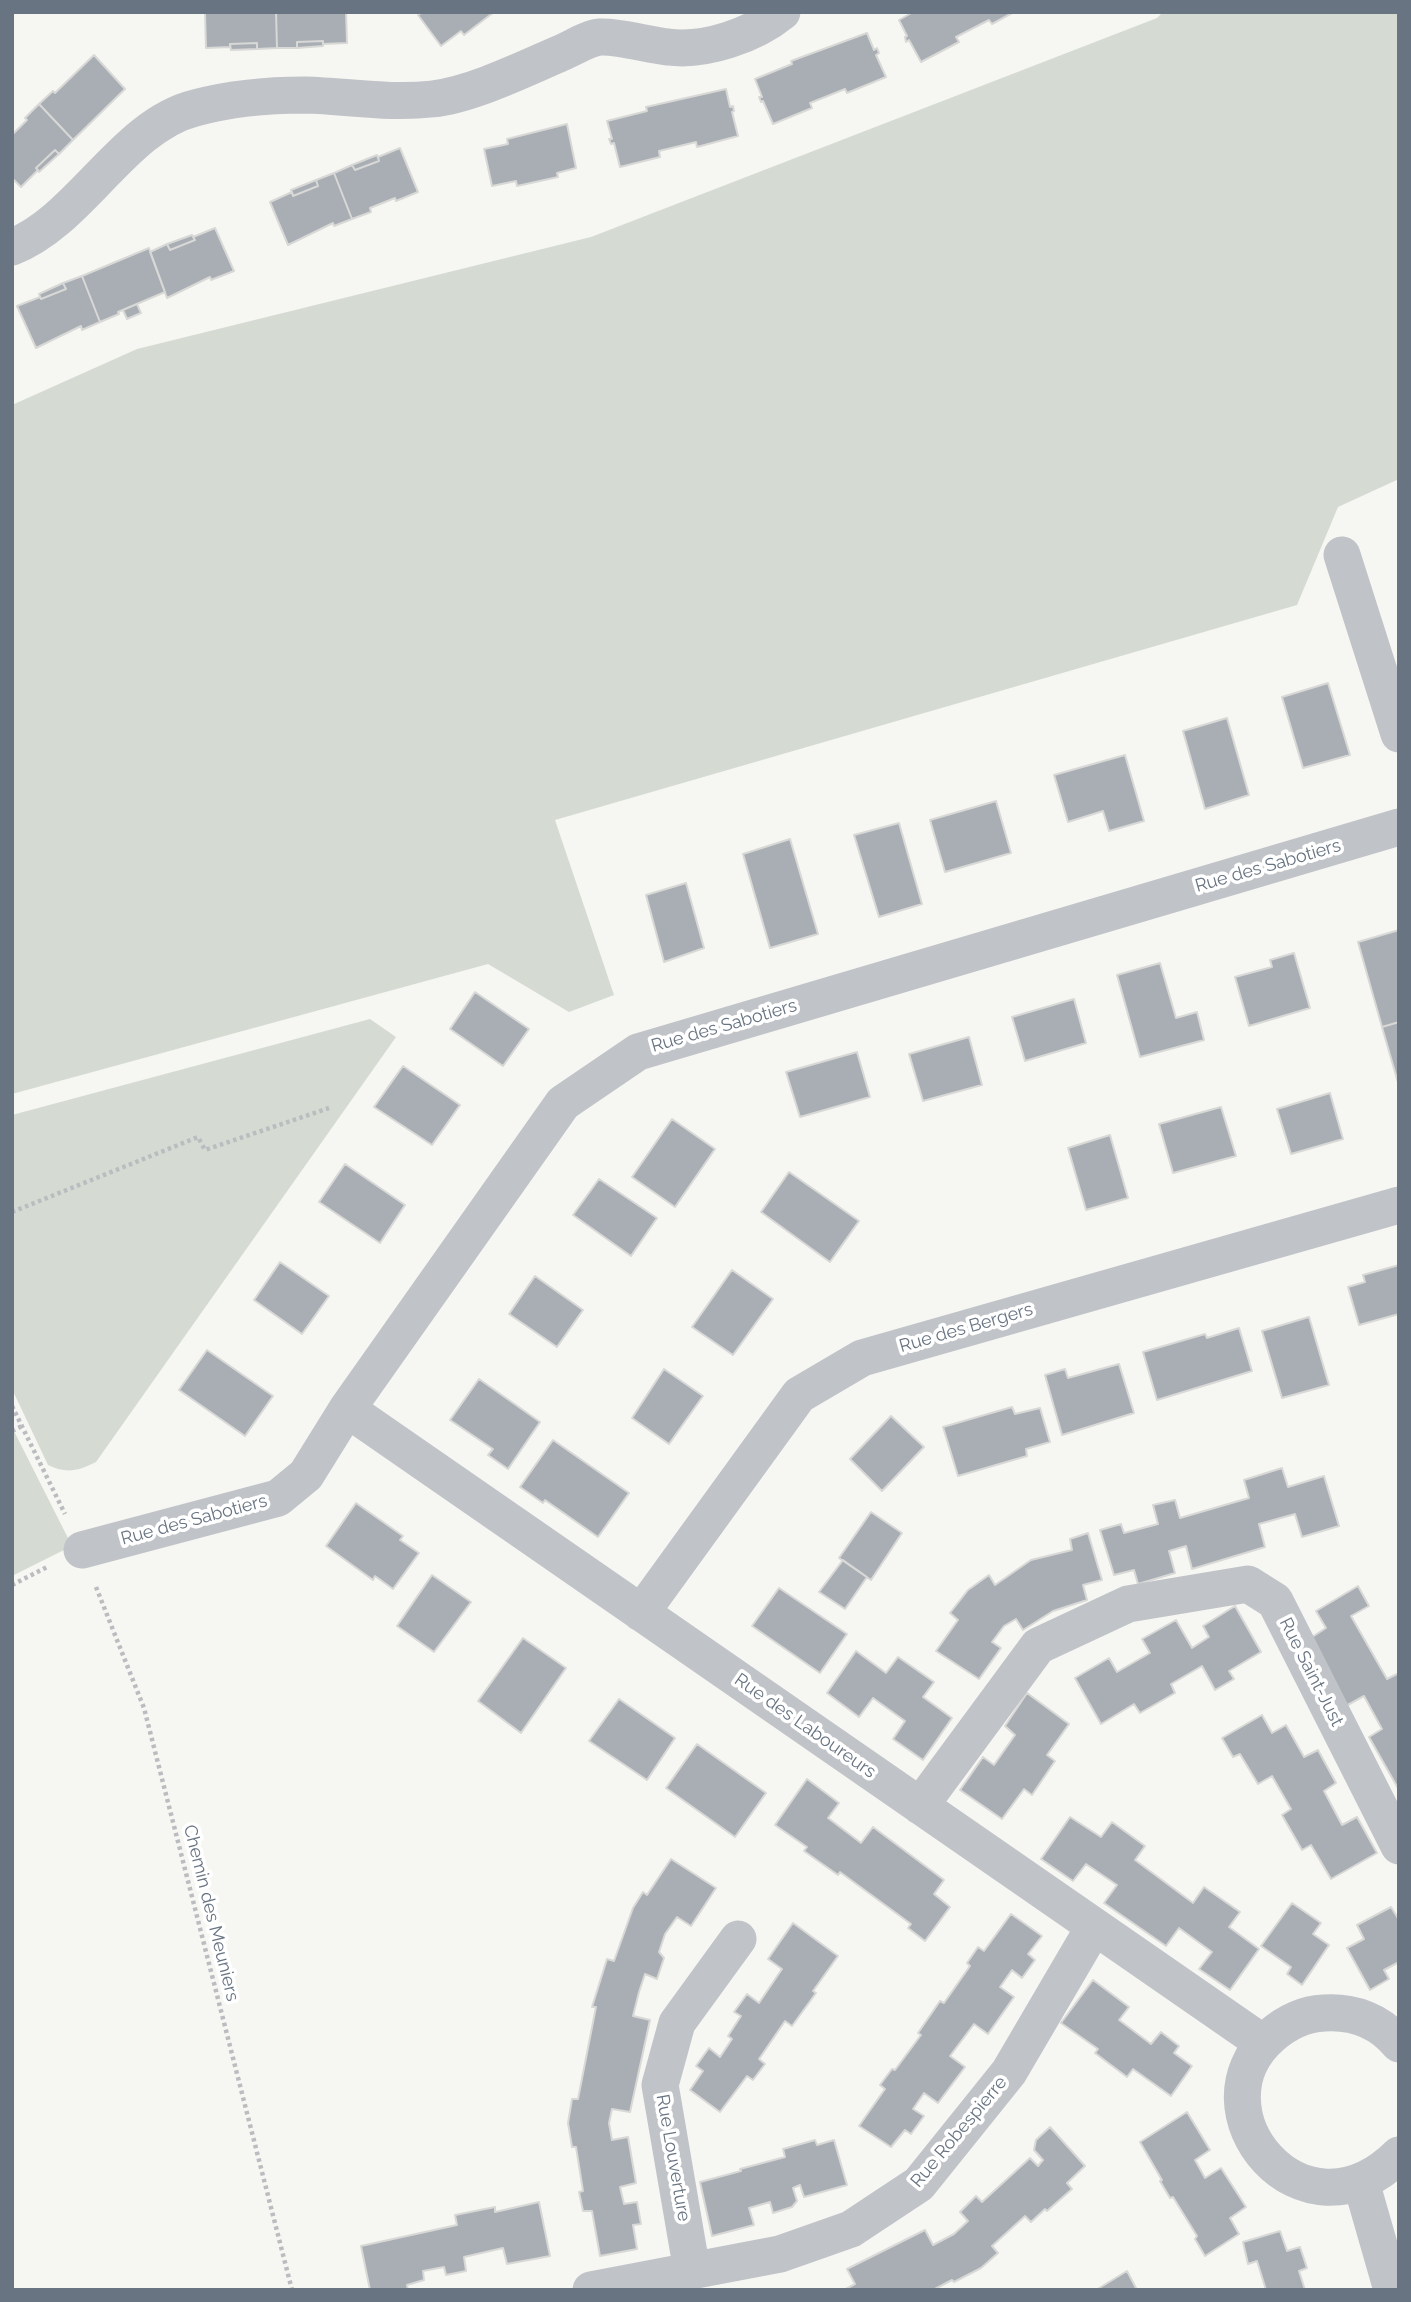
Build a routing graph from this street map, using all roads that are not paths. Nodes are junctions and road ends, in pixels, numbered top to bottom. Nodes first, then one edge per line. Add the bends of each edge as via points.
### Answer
1 (782, 12) edge
2 (607, 24) edge
3 (12, 247) edge
4 (1342, 555) dead end
5 (1399, 734) edge
6 (1399, 827) edge
7 (1399, 1205) edge
8 (347, 1409) junction
9 (82, 1550) road end
10 (641, 1613) junction
11 (920, 1806) junction
12 (1399, 1846) edge
13 (1094, 1927) junction
14 (738, 1939) dead end
15 (1262, 2043) junction
16 (1399, 2044) edge
17 (1399, 2155) edge
18 (1361, 2182) junction
19 (692, 2271) junction
20 (591, 2290) edge
21 (1392, 2290) edge

1 - 2 street via 767,24 721,43 673,48
2 - 3 street via 470,90 433,99 249,96 191,108 149,130 60,216 30,240
4 - 5 street
6 - 8 street, Rue des Sabotiers via 638,1052 564,1103
7 - 10 street, Rue des Bergers via 862,1358 799,1395
8 - 9 street, Rue des Sabotiers via 306,1475 278,1497
8 - 10 street, Rue des Laboureurs
10 - 11 street, Rue des Laboureurs
11 - 12 street, Rue Saint-Just via 1038,1646 1128,1604 1248,1584 1275,1601
11 - 13 street, Rue des Laboureurs
13 - 15 street, Rue des Laboureurs
13 - 19 street, Rue Robespierre via 1009,2072 919,2184 851,2229 780,2254
14 - 19 street, Rue Louverture via 677,2023 660,2085
15 - 16 street via 1284,2025 1310,2014 1339,2012 1366,2018
15 - 18 street via 1248,2068 1242,2096 1246,2125 1259,2150 1279,2171 1304,2184 1333,2187
17 - 18 street via 1384,2170
18 - 21 street
19 - 20 street, Rue Robespierre

